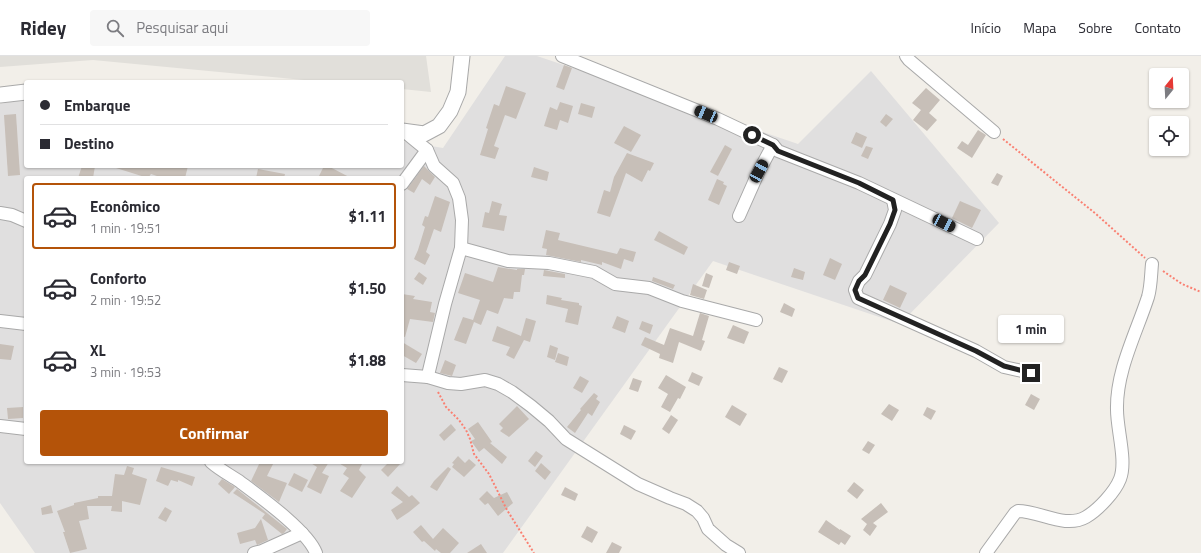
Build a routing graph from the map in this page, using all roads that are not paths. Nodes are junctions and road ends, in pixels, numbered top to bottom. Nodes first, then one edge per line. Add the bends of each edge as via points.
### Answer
1 (462, 56) edge
2 (562, 56) edge
3 (906, 56) edge
4 (24, 92) edge
5 (0, 95) edge
6 (404, 132) edge
7 (994, 132) road end
8 (404, 133) edge
9 (773, 145) junction
10 (427, 150) junction
11 (404, 181) edge
12 (893, 200) junction
13 (0, 213) edge
14 (739, 216) dead end
15 (24, 220) edge
16 (977, 239) dead end
17 (461, 248) junction
18 (1152, 264) road end
19 (756, 320) dead end
20 (0, 321) edge
21 (24, 324) edge
22 (1031, 373) dead end
23 (404, 375) edge
24 (428, 378) junction
25 (0, 426) edge
26 (24, 429) edge
27 (213, 464) edge
28 (302, 533) junction
29 (254, 553) edge
30 (316, 553) edge
31 (739, 553) edge
32 (986, 553) edge

1 - 6 street via 458,92 450,111 439,126 424,134
2 - 9 street via 718,119
3 - 7 street
4 - 5 street
8 - 10 street
9 - 12 street via 778,151 859,183
9 - 14 street
10 - 11 street
10 - 17 street via 434,166 453,183 459,198 462,220
12 - 16 street
12 - 22 street via 895,210 890,224 855,290 858,298 1004,366
13 - 15 street
17 - 19 street via 508,261 549,264 594,272 616,284 649,288 682,301
17 - 24 street via 440,322
18 - 32 street via 1148,295 1118,388 1117,410 1122,466 1121,478 1115,491 1086,517 1073,521 1018,511
20 - 21 street
23 - 24 street
24 - 31 street via 448,383 461,384 485,380 498,384 549,421 566,439 638,484 697,511 708,529
25 - 26 street
27 - 28 street via 255,493
28 - 29 street
28 - 30 street via 311,542

